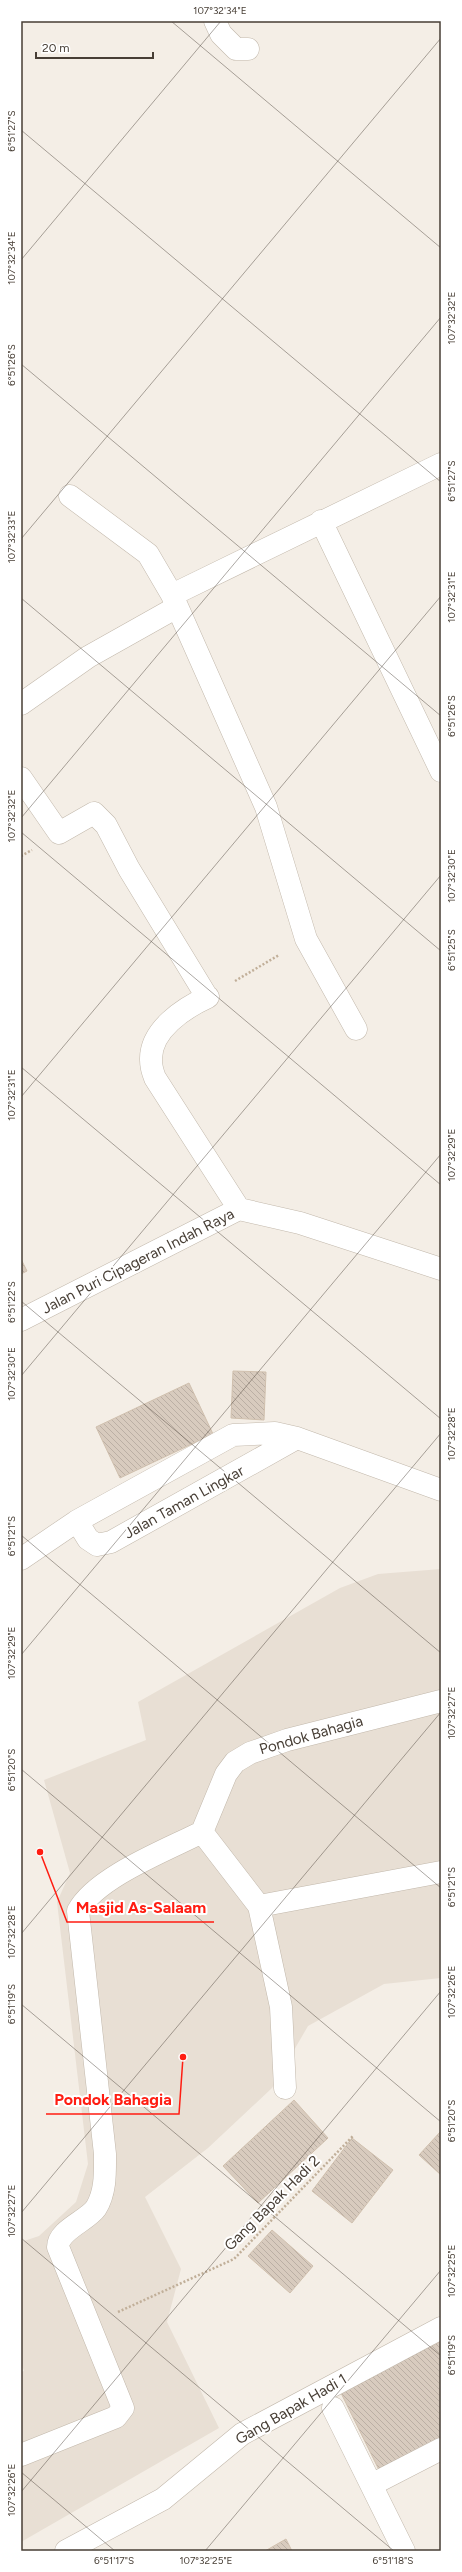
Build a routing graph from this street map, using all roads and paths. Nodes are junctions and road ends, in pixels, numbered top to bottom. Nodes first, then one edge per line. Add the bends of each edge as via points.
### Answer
1 (215, 21) edge
2 (248, 49) dead end
3 (441, 464) edge
4 (70, 496) dead end
5 (321, 522) junction
6 (175, 601) junction
7 (21, 704) edge
8 (441, 771) edge
9 (21, 778) edge
10 (306, 940) junction
11 (208, 997) junction
12 (356, 1029) dead end
13 (239, 1209) junction
14 (441, 1269) edge
15 (21, 1320) edge
16 (297, 1438) junction
17 (440, 1486) edge
18 (77, 1521) junction
19 (21, 1559) edge
20 (441, 1701) edge
21 (202, 1832) junction
22 (441, 1872) edge
23 (259, 1906) junction
24 (285, 2088) dead end
25 (353, 2136) dead end
26 (90, 2324) junction
27 (441, 2328) edge
28 (333, 2408) dead end
29 (441, 2449) edge
30 (21, 2455) edge
31 (373, 2484) junction
32 (66, 2551) edge
33 (404, 2551) edge

1 - 2 street via 221,34 236,49
3 - 5 street
4 - 6 street via 148,554
5 - 6 street
5 - 8 street
6 - 7 street
6 - 10 street via 266,807
9 - 11 street via 60,833 94,813 106,825 129,869
10 - 11 path
10 - 12 street
11 - 13 street via 169,1021 153,1043 151,1060 155,1078
13 - 14 street, Jalan Puri Cipageran Indah Raya via 300,1223
13 - 15 street, Jalan Puri Cipageran Indah Raya
16 - 17 street
16 - 18 street via 275,1433 232,1436
16 - 18 street, Jalan Taman Lingkar via 111,1542 97,1545 88,1539
18 - 19 street
20 - 21 street, Pondok Bahagia via 288,1740 250,1753 235,1762 226,1774
21 - 23 street
21 - 26 street via 113,1878 84,1900 78,1911 105,2154 104,2185 96,2208 61,2238 58,2247
22 - 23 street
23 - 24 street via 282,2007
25 - 26 path, Gang Bapak Hadi 2 via 234,2259
26 - 30 street via 124,2408 116,2418
27 - 32 street, Gang Bapak Hadi 1 via 242,2434 163,2499
28 - 31 street
29 - 31 street
31 - 33 street

